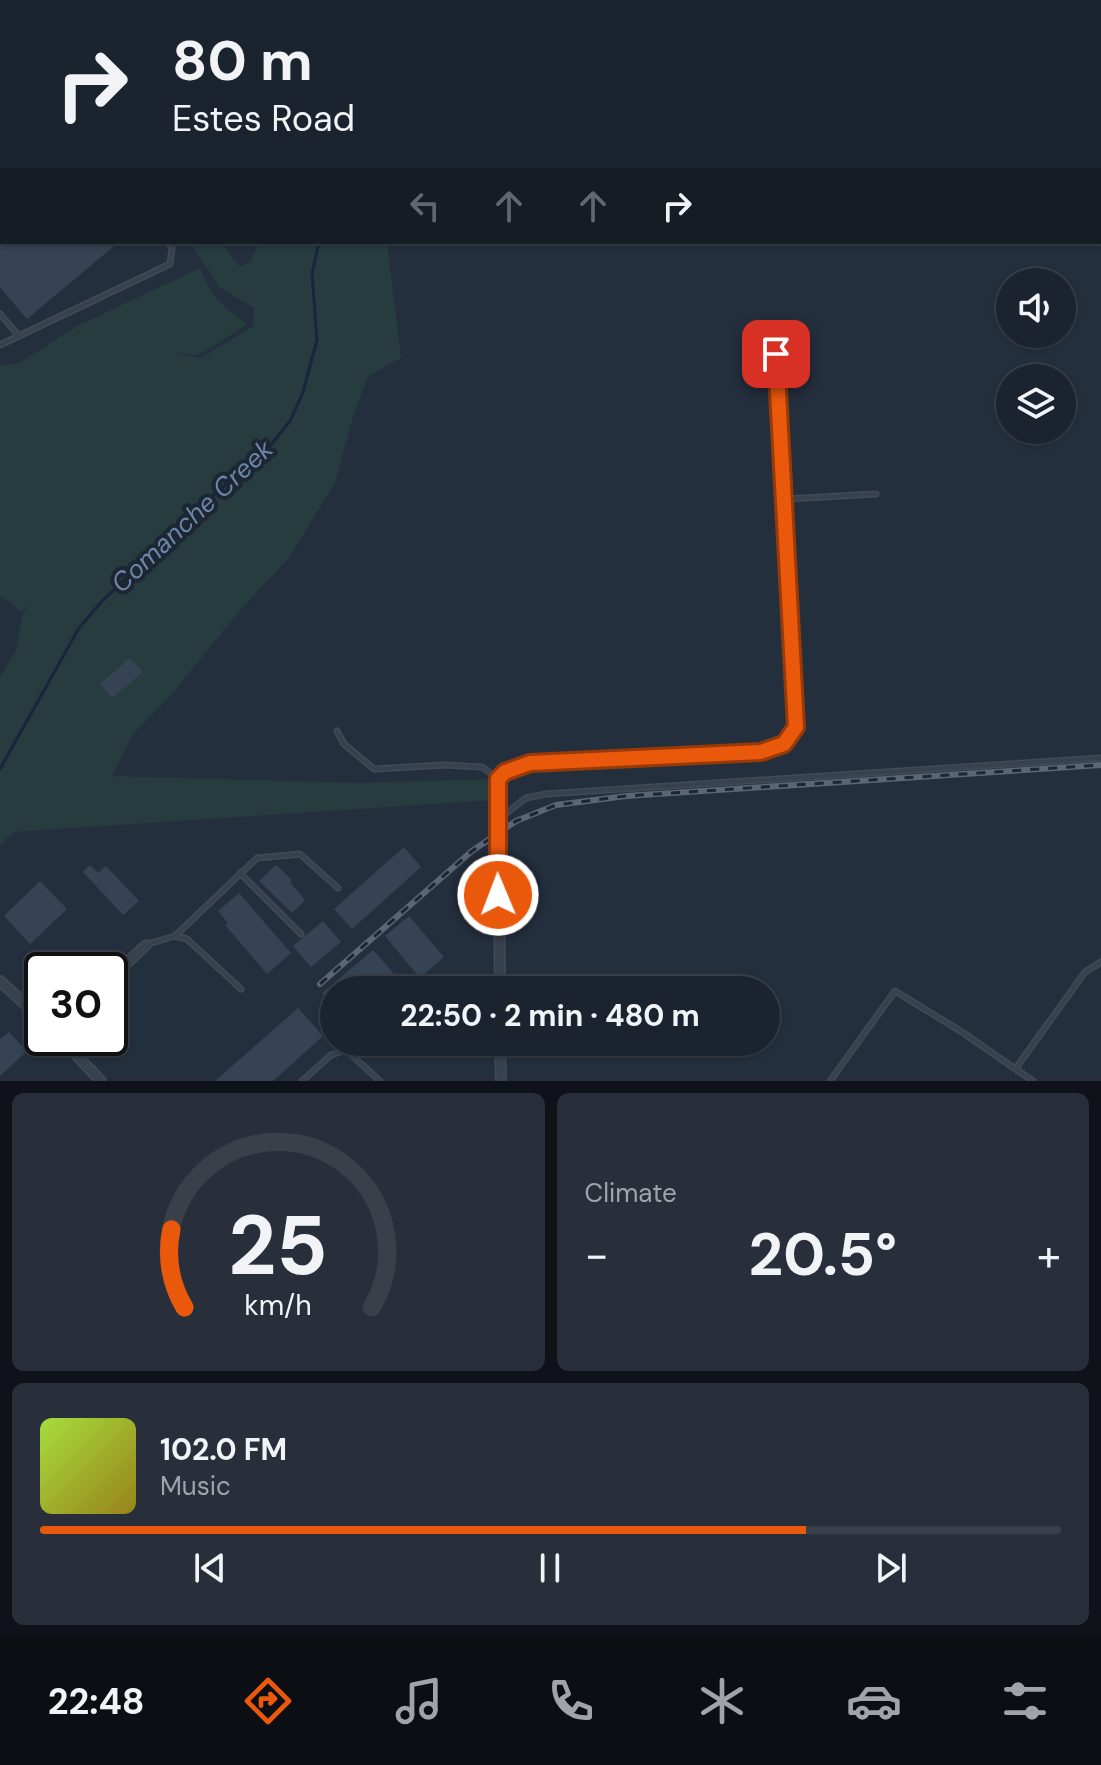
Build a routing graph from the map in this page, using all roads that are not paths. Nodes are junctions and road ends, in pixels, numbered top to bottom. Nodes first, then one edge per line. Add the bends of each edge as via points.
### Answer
1 (169, 244) edge
2 (0, 314) edge
3 (19, 336) junction
4 (0, 345) edge
5 (776, 354) dead end
6 (876, 494) dead end
7 (782, 499) junction
8 (337, 731) dead end
9 (1101, 758) edge
10 (498, 779) junction
11 (498, 819) junction
12 (240, 873) junction
13 (338, 888) dead end
14 (301, 934) dead end
15 (175, 936) junction
16 (146, 945) joint
17 (128, 962) edge
18 (1101, 962) edge
19 (500, 976) edge
20 (0, 981) edge
21 (241, 989) dead end
22 (24, 1003) edge
23 (77, 1056) edge
24 (500, 1056) edge
25 (1015, 1069) junction
26 (101, 1081) edge
27 (302, 1081) edge
28 (380, 1081) edge
29 (501, 1081) edge
30 (830, 1081) edge
31 (1033, 1081) edge

1 - 3 lane via 170,264
2 - 3 lane
3 - 4 lane
5 - 7 street
6 - 7 lane
7 - 10 street via 796,727 784,744 761,752 530,763
8 - 10 lane via 344,744 374,769 482,767
9 - 11 lane via 546,794 526,798
10 - 11 street
11 - 19 street
12 - 13 lane via 257,858 300,854
12 - 14 lane
12 - 15 lane
15 - 16 lane
15 - 21 lane via 187,939
16 - 17 street
18 - 25 lane via 1085,972
20 - 22 street
23 - 26 street
24 - 29 street
25 - 30 lane via 895,991
25 - 31 lane
27 - 28 lane via 331,1055 346,1050

